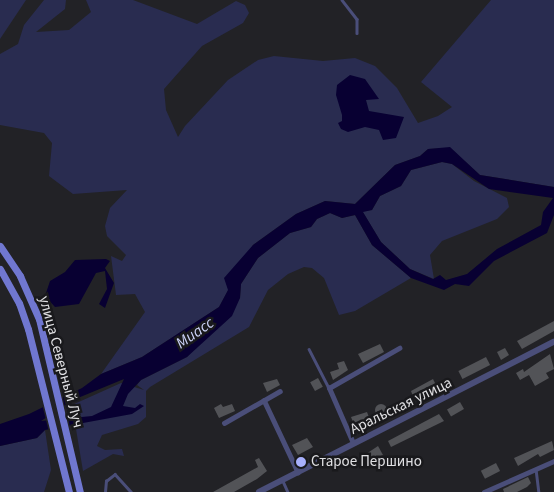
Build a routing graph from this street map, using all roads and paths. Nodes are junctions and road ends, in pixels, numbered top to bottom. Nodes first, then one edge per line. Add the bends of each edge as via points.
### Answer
1 (342, 0) edge
2 (357, 33) dead end
3 (0, 246) edge
4 (0, 269) edge
5 (3, 280) edge
6 (554, 342) edge
7 (399, 348) dead end
8 (309, 349) dead end
9 (329, 388) junction
10 (280, 391) dead end
11 (264, 400) junction
12 (224, 422) dead end
13 (353, 443) junction
14 (554, 461) edge
15 (536, 469) junction
16 (298, 472) junction
17 (283, 480) junction
18 (69, 492) edge
19 (80, 492) edge
20 (105, 492) edge
21 (131, 492) edge
22 (259, 492) edge
23 (288, 492) edge
24 (484, 492) edge
25 (539, 492) edge

1 - 2 lane via 357,19
3 - 19 main road, улица Северный Луч via 30,296
4 - 5 main road, улица Северный Луч
5 - 18 main road, улица Северный Луч via 19,303 42,380
6 - 13 street, Аральская улица
7 - 9 street
8 - 9 lane
9 - 13 street
10 - 11 street
11 - 12 street
11 - 16 street
13 - 16 street, Аральская улица
14 - 15 street
15 - 24 street
15 - 25 lane
16 - 17 street, Аральская улица
17 - 22 street, Аральская улица
17 - 23 lane
20 - 21 lane via 106,481 115,474

